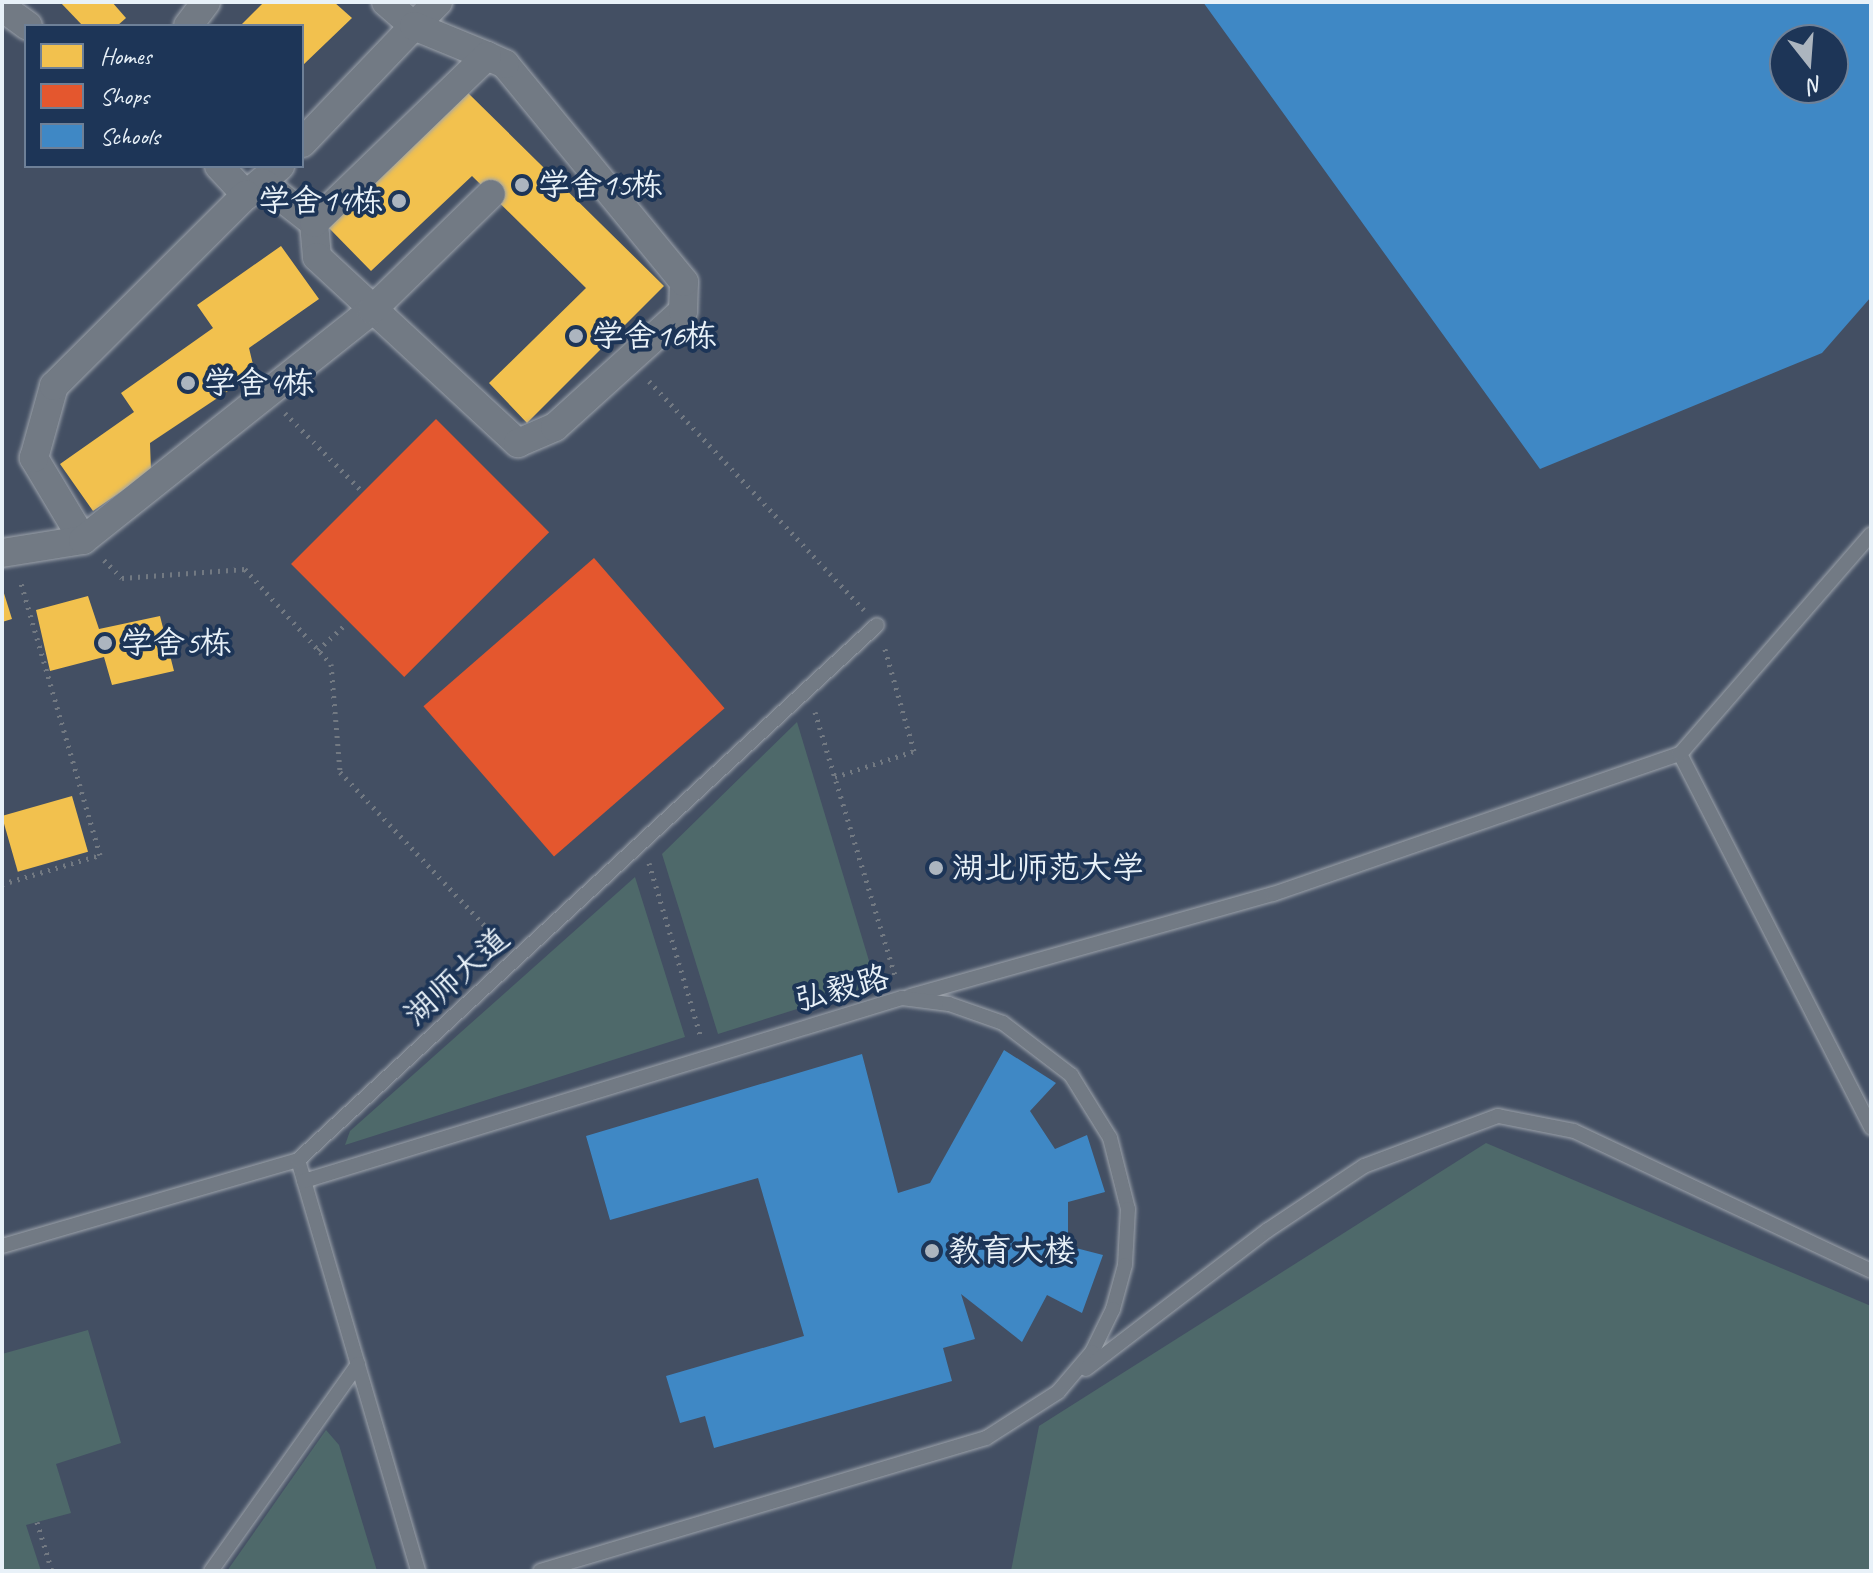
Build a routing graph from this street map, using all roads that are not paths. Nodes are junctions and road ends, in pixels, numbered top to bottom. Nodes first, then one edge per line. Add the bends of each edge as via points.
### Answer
1 (206, 2) edge
2 (386, 2) edge
3 (438, 2) edge
4 (2, 7) edge
5 (25, 24) edge
6 (190, 24) edge
7 (414, 26) junction
8 (487, 56) junction
9 (304, 141) edge
10 (225, 168) edge
11 (263, 181) edge
12 (491, 194) dead end
13 (314, 223) junction
14 (372, 310) junction
15 (1871, 534) edge
16 (83, 540) junction
17 (7, 552) edge
18 (877, 625) road end
19 (1680, 754) junction
20 (902, 998) junction
21 (1871, 1128) edge
22 (298, 1160) junction
23 (304, 1181) junction
24 (2, 1246) edge
25 (1871, 1271) edge
26 (358, 1364) junction
27 (1058, 1392) junction
28 (211, 1571) edge
29 (418, 1571) edge
30 (540, 1571) edge

1 - 6 street
2 - 7 street
3 - 7 street
4 - 5 street
7 - 8 street
7 - 9 street
8 - 13 street
8 - 14 street via 505,64 684,282 683,311 555,427 518,443
10 - 11 street
11 - 13 street
11 - 16 street via 54,386 34,458
12 - 14 street
13 - 14 street via 317,257
14 - 16 street
15 - 19 lane
16 - 17 street
18 - 22 lane, 湖师大道
19 - 20 lane via 1273,894
19 - 21 lane
20 - 23 lane, 弘毅路
20 - 27 lane, 弘毅路 via 949,1004 1013,1029 1071,1075 1110,1138 1128,1209 1125,1265 1113,1309 1092,1352
22 - 23 lane
22 - 24 lane, 湖师大道
23 - 26 lane
25 - 27 lane via 1574,1131 1498,1116 1364,1166 1268,1230
26 - 28 lane
26 - 29 lane
27 - 30 lane, 弘毅路 via 986,1438

